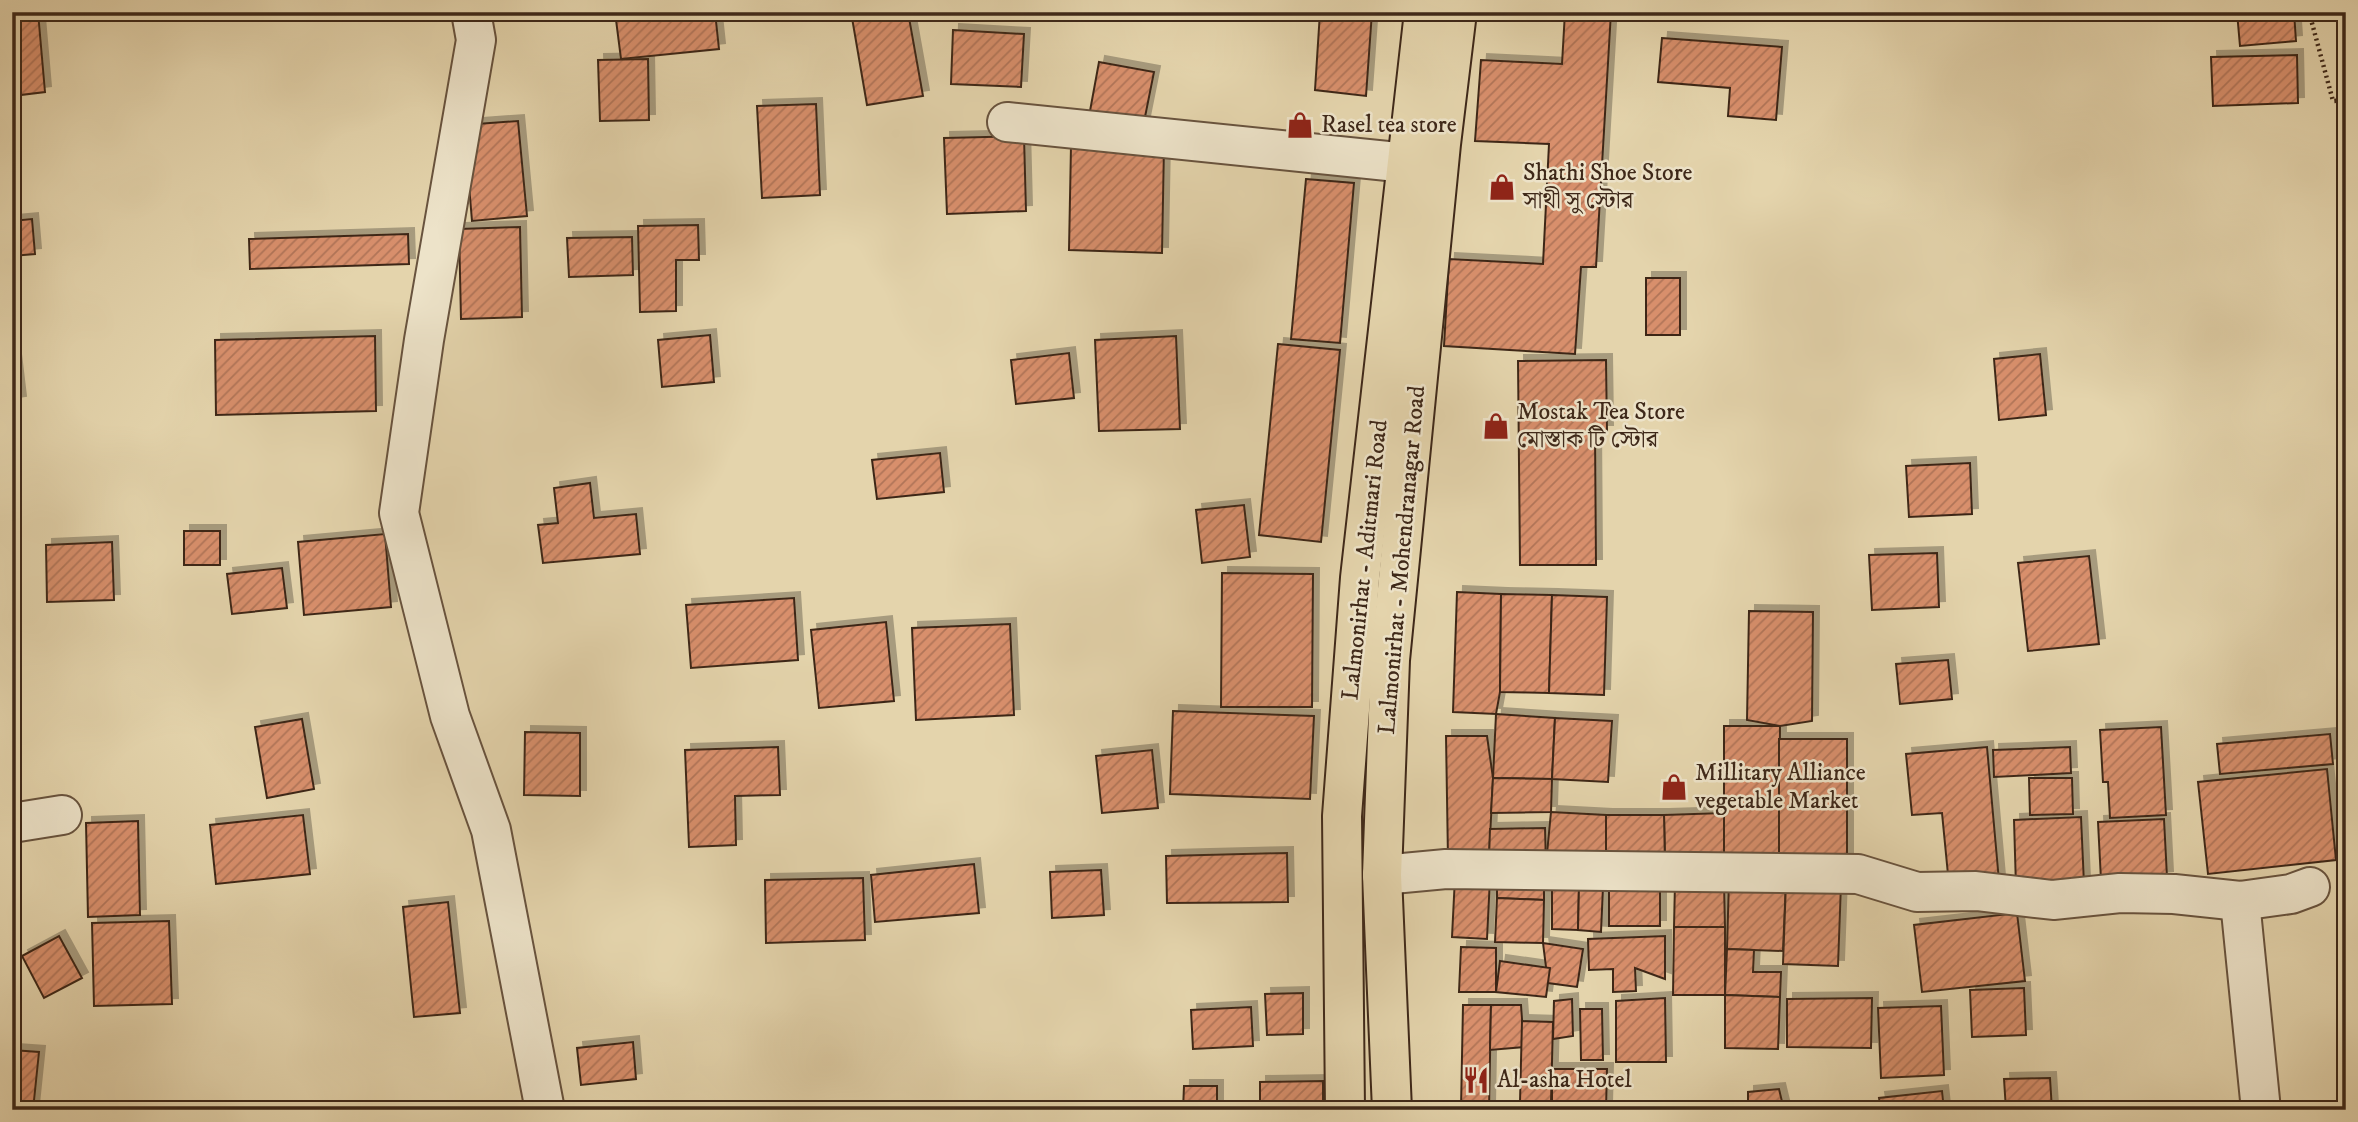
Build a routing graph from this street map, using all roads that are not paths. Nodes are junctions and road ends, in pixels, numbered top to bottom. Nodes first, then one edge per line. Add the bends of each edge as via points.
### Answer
1 (471, 12) edge
2 (1423, 12) edge
3 (1457, 12) edge
4 (1007, 122) dead end
5 (1407, 163) junction
6 (62, 816) dead end
7 (12, 823) edge
8 (1382, 875) junction
9 (2310, 887) dead end
10 (2240, 901) junction
11 (545, 1110) edge
12 (1345, 1110) edge
13 (1392, 1110) edge
14 (2260, 1110) edge

1 - 11 street via 476,40 399,513 450,716 491,830
2 - 5 highway, Lalmonirhat - Aditmari Road
3 - 8 highway, Lalmonirhat - Mohendranagar Road via 1390,660
4 - 5 street
5 - 12 highway, Lalmonirhat - Aditmari Road via 1360,578 1342,816
6 - 7 street
8 - 10 street via 1446,870 1858,874 1917,892 1976,891 2053,900 2120,892
8 - 13 highway, Lalmonirhat - Mohendranagar Road
9 - 10 street
10 - 14 street

